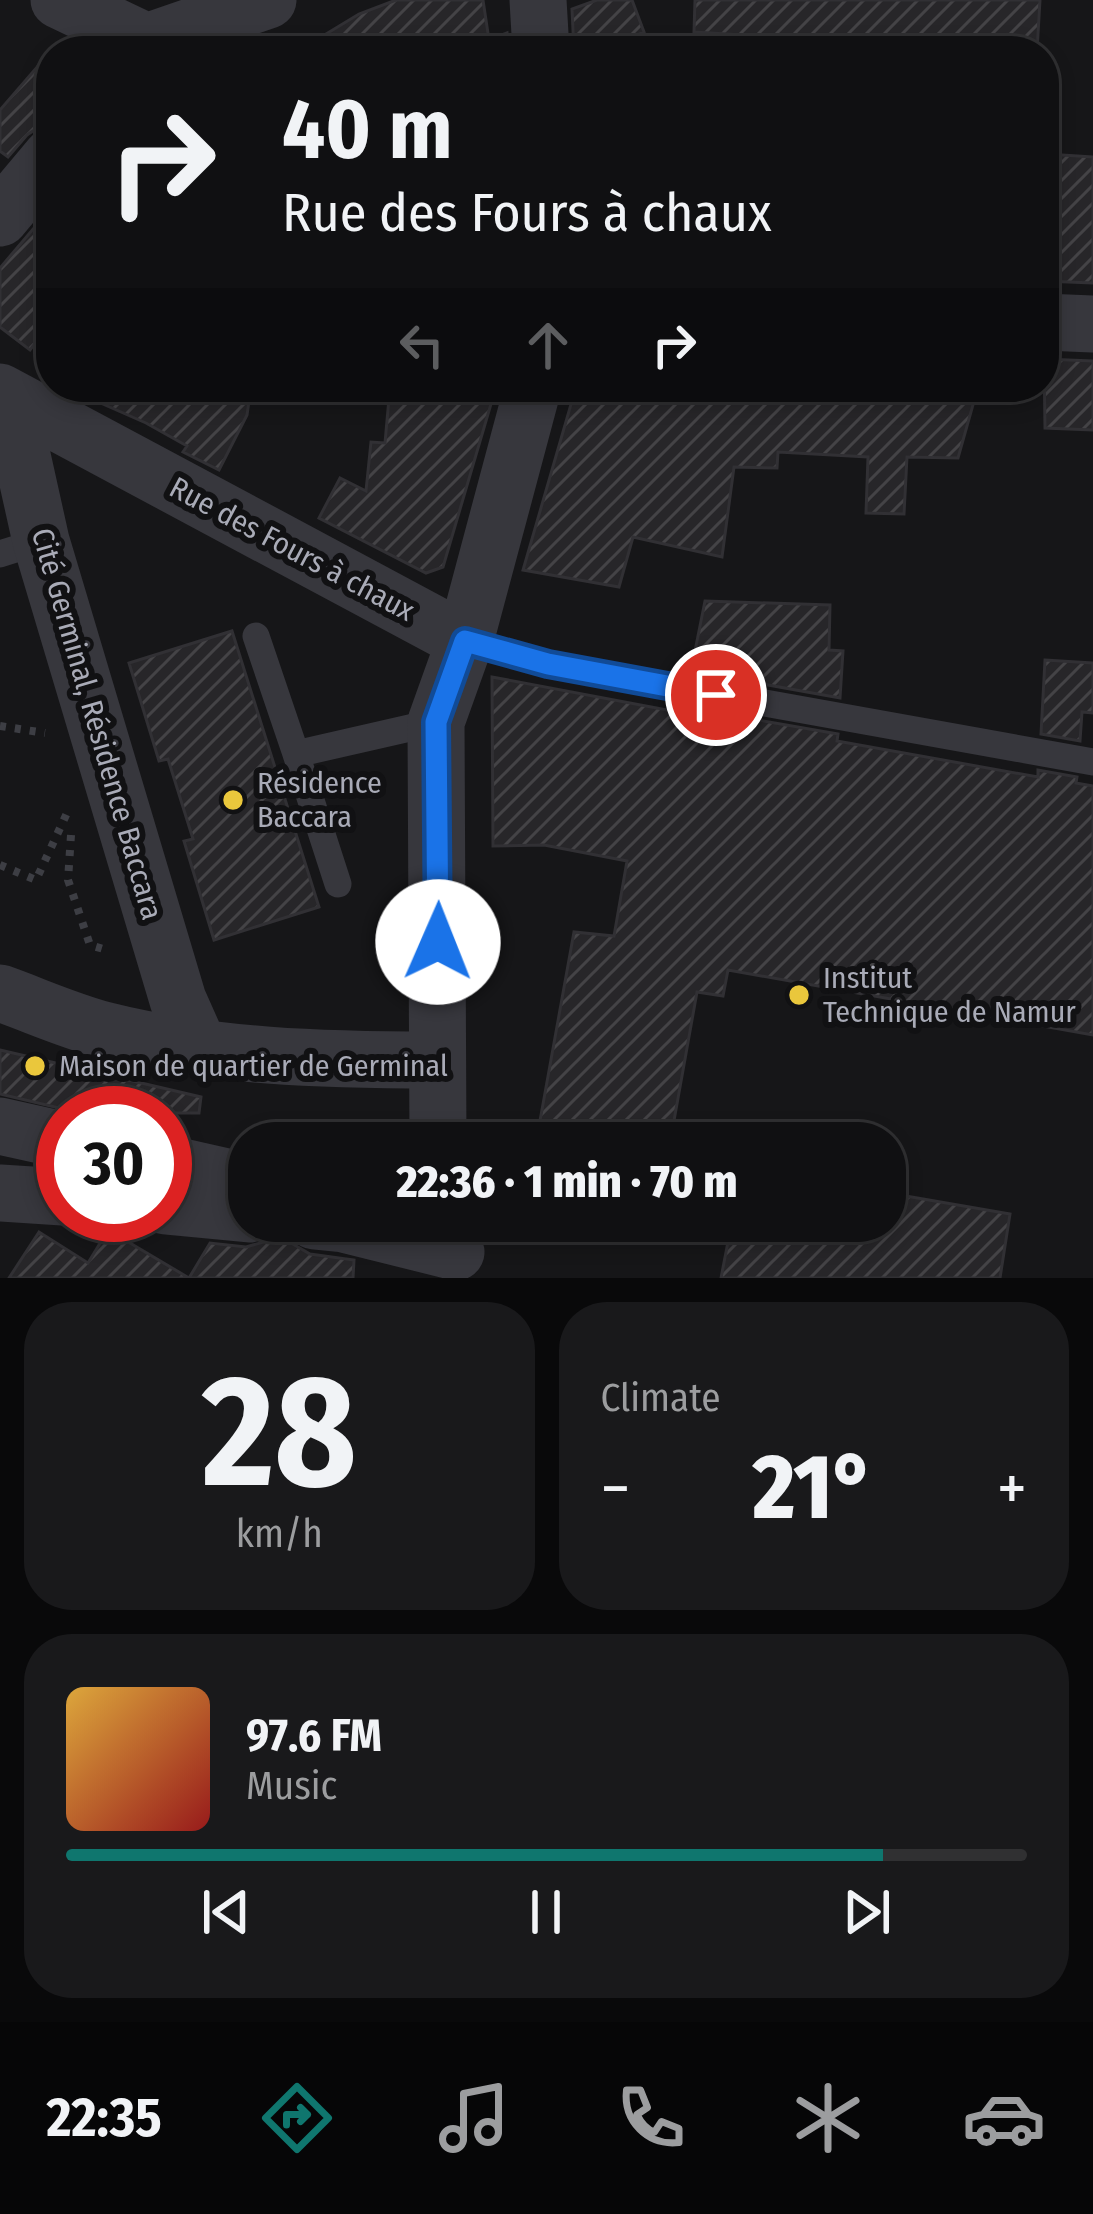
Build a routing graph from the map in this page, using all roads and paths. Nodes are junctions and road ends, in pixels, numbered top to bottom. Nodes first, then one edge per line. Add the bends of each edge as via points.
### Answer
1 (58, 0) edge
2 (268, 0) edge
3 (538, 0) edge
4 (123, 36) edge
5 (172, 36) edge
6 (540, 36) edge
7 (36, 176) edge
8 (0, 218) edge
9 (1059, 323) edge
10 (1093, 325) edge
11 (4, 394) edge
12 (529, 402) edge
13 (20, 548) edge
14 (256, 636) dead end
15 (465, 641) junction
16 (436, 722) junction
17 (296, 754) junction
18 (1093, 763) edge
19 (66, 815) dead end
20 (0, 865) edge
21 (338, 884) dead end
22 (0, 992) edge
23 (199, 1047) junction
24 (435, 1060) junction
25 (437, 1122) edge
26 (0, 1126) edge
27 (36, 1134) edge
28 (192, 1169) edge
29 (228, 1177) edge
30 (0, 1193) edge
31 (36, 1195) edge
32 (192, 1209) edge
33 (228, 1212) edge
34 (424, 1242) edge
35 (460, 1250) edge

1 - 4 street
2 - 5 street
3 - 6 street
7 - 8 street
9 - 10 street
11 - 13 street, Cité Germinal, Résidence Baccara
11 - 15 street, Rue des Fours à chaux
12 - 15 street
13 - 23 street, Cité Germinal, Résidence Baccara
14 - 17 lane
15 - 16 street
15 - 18 lane, Rue des Fours à chaux via 548,664
16 - 17 lane
16 - 24 street
17 - 21 lane
19 - 20 path via 36,880
22 - 23 street via 104,1030
23 - 24 street
24 - 25 street
26 - 27 street
28 - 29 street
30 - 31 street
32 - 33 street
34 - 35 street

